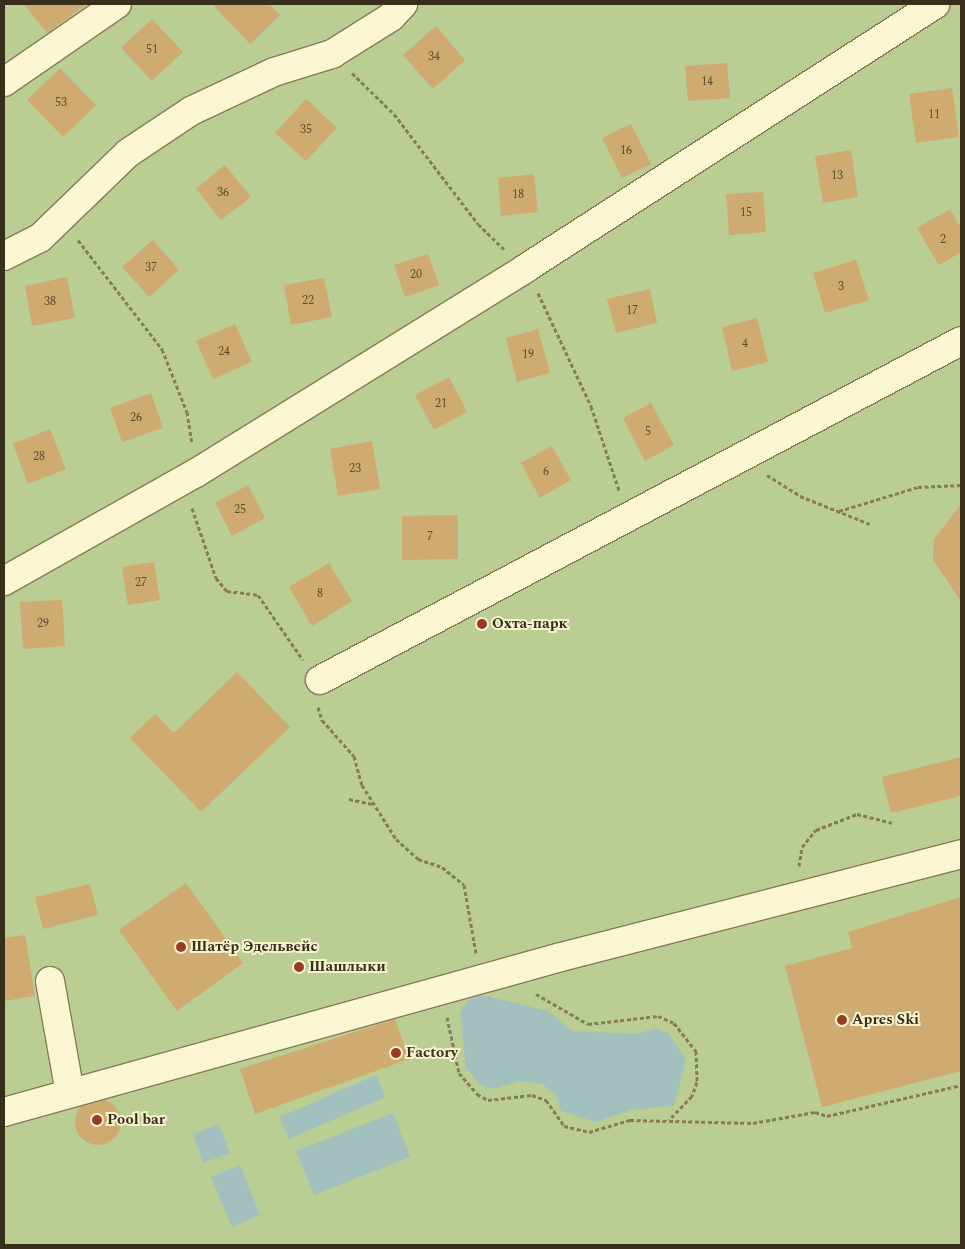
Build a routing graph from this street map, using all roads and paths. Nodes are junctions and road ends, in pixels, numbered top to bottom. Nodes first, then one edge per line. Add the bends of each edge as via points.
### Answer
1 (117, 4) edge
2 (403, 4) edge
3 (935, 4) edge
4 (4, 82) edge
5 (4, 256) edge
6 (961, 341) edge
7 (741, 455) junction
8 (961, 485) edge
9 (838, 512) junction
10 (870, 524) dead end
11 (4, 581) edge
12 (320, 680) joint
13 (349, 798) dead end
14 (374, 804) junction
15 (892, 823) dead end
16 (961, 854) edge
17 (793, 897) junction
18 (50, 981) dead end
19 (465, 984) junction
20 (526, 993) dead end
21 (444, 1006) dead end
22 (450, 1010) dead end
23 (446, 1014) junction
24 (961, 1085) edge
25 (70, 1093) junction
26 (4, 1112) edge
27 (669, 1120) junction

1 - 4 lane
2 - 5 lane via 391,17 332,54 274,72 191,111 128,153 40,238
3 - 11 lane via 526,268 213,463
6 - 7 lane
7 - 9 path via 800,496
7 - 12 lane
8 - 9 path via 918,487
9 - 10 path
12 - 14 path via 317,705 322,720 354,756
13 - 14 path
14 - 19 path via 396,839 418,859 442,867 464,885 476,939
15 - 17 path via 858,814 816,830 802,846
16 - 17 lane
17 - 19 lane
18 - 25 lane
19 - 25 lane
20 - 27 path via 539,994 588,1024 658,1016 674,1023 696,1051 697,1082 692,1096
21 - 23 path
22 - 23 path
23 - 27 path via 459,1073 488,1100 532,1095 546,1100 564,1126 589,1132 630,1120
24 - 27 path via 827,1116 815,1112 753,1123
25 - 26 lane

